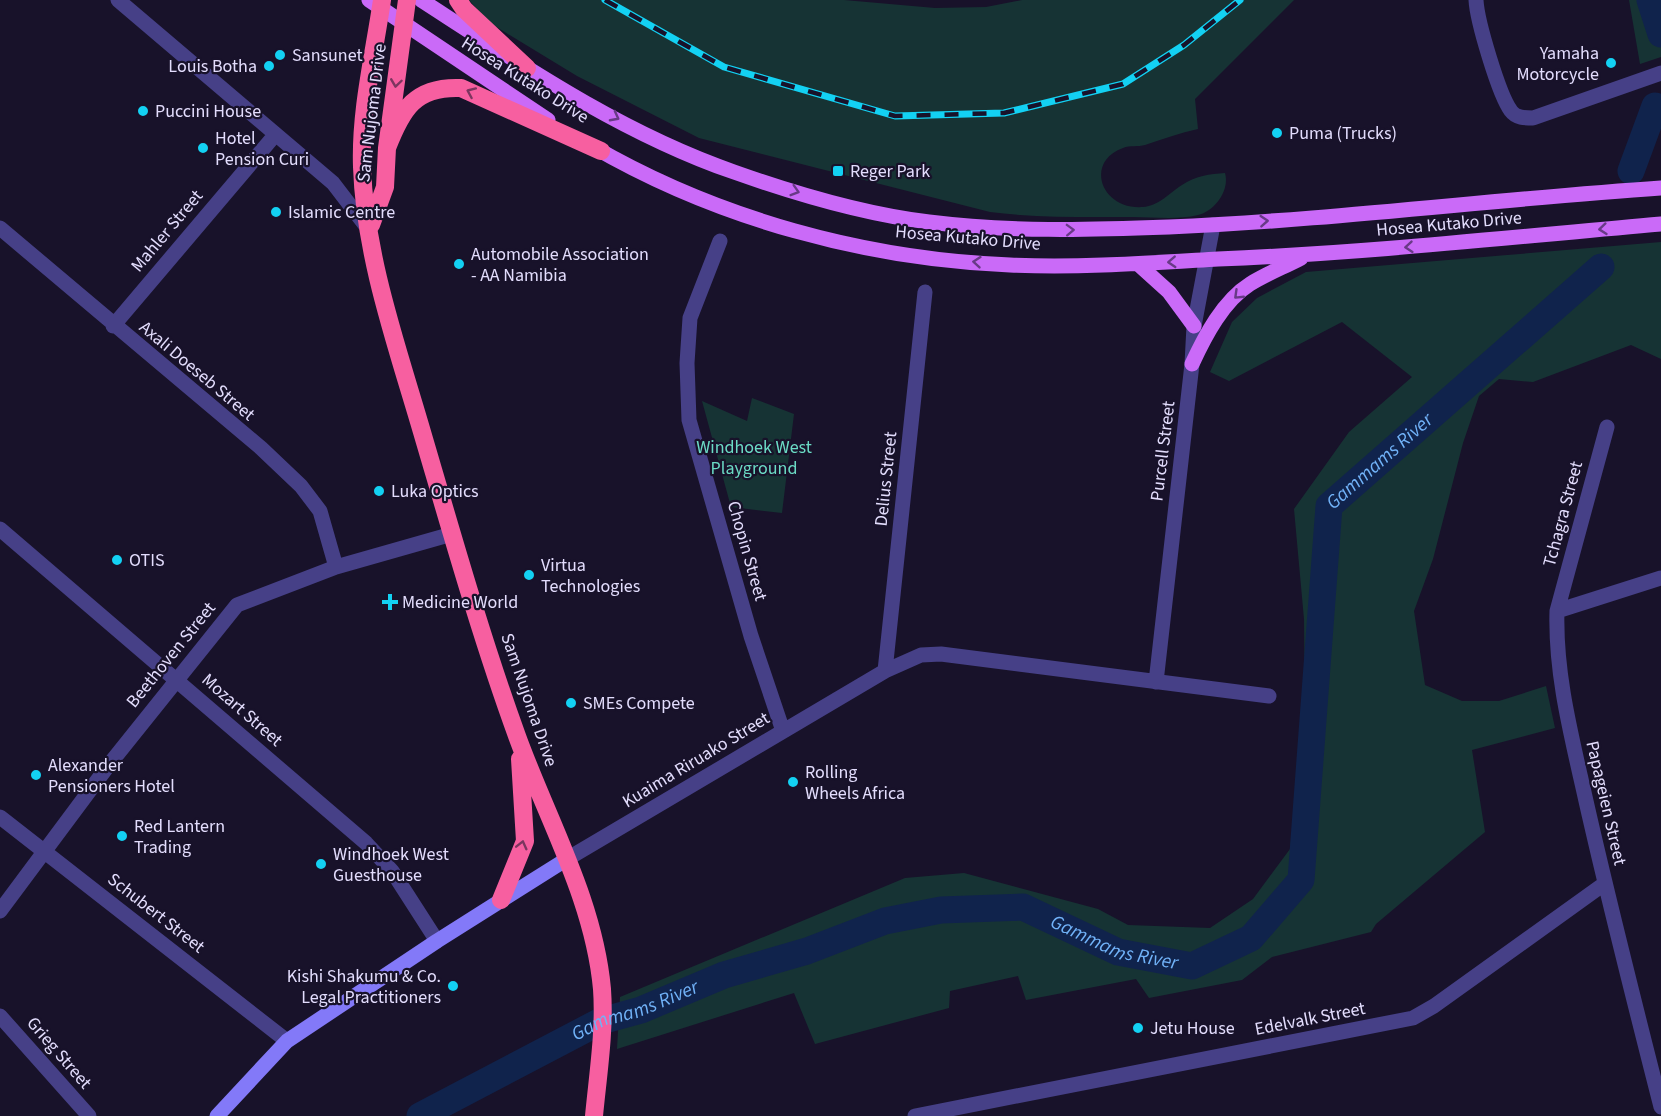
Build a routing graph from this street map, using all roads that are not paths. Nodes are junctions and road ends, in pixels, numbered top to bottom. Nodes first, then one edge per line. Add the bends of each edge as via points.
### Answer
1 (118, 0) edge
2 (407, 0) edge
3 (421, 0) edge
4 (458, 0) edge
5 (1476, 0) edge
6 (377, 3) edge
7 (404, 25) junction
8 (527, 68) junction
9 (1661, 73) edge
10 (275, 135) junction
11 (387, 148) junction
12 (601, 151) junction
13 (1661, 188) edge
14 (1661, 224) edge
15 (1213, 225) junction
16 (0, 228) edge
17 (369, 230) junction
18 (720, 241) dead end
19 (1306, 255) junction
20 (1205, 260) junction
21 (1138, 264) junction
22 (925, 292) dead end
23 (112, 326) junction
24 (1194, 326) junction
25 (1192, 364) junction
26 (1606, 427) dead end
27 (0, 529) edge
28 (452, 534) junction
29 (336, 567) junction
30 (1661, 578) edge
31 (1557, 611) junction
32 (885, 672) junction
33 (176, 679) junction
34 (1156, 682) junction
35 (1269, 696) dead end
36 (783, 731) junction
37 (517, 735) junction
38 (0, 817) edge
39 (45, 851) junction
40 (567, 859) junction
41 (1604, 884) junction
42 (501, 900) junction
43 (0, 911) edge
44 (437, 941) junction
45 (0, 1016) edge
46 (286, 1041) junction
47 (1661, 1107) edge
48 (89, 1116) edge
49 (217, 1116) edge
50 (594, 1116) edge
51 (915, 1116) edge

1 - 10 street
2 - 7 highway, Sam Nujoma Drive
3 - 8 main road, Hosea Kutako Drive
4 - 8 highway
5 - 9 street via 1477,20 1495,70 1511,111 1521,117 1533,118
6 - 7 main road, Hosea Kutako Drive
6 - 17 highway, Sam Nujoma Drive via 363,116 362,167
7 -> 11 highway, Sam Nujoma Drive
7 - 12 main road, Hosea Kutako Drive via 521,104
8 -> 15 main road, Hosea Kutako Drive via 652,137 731,171 871,212 925,222 1046,231
10 - 17 street via 333,183
10 - 23 street, Mahler Street
12 -> 11 highway via 461,88 442,87 423,95 405,110
11 - 17 highway, Sam Nujoma Drive via 385,187
21 -> 12 main road, Hosea Kutako Drive via 1011,265 862,248 784,228 705,200
15 -> 13 main road, Hosea Kutako Drive
14 -> 19 main road, Hosea Kutako Drive
15 - 20 street, Purcell Street
16 - 23 street, Axali Doeseb Street
17 - 28 highway, Sam Nujoma Drive via 389,318
18 - 36 street, Chopin Street via 690,318 689,420 751,636
19 - 20 main road, Hosea Kutako Drive
19 -> 25 main road via 1249,284 1228,304
20 -> 21 main road, Hosea Kutako Drive
20 - 24 street, Purcell Street
21 - 24 main road via 1169,292
22 - 32 street, Delius Street
23 - 29 street, Axali Doeseb Street via 261,448 301,486 320,511
24 - 25 street, Purcell Street
25 - 34 street, Purcell Street
26 - 31 street, Tchagra Street
27 - 33 street, Mozart Street
28 - 29 street, Beethoven Street
28 - 37 highway, Sam Nujoma Drive
29 - 33 street, Beethoven Street via 237,605
30 - 31 street
31 - 41 street, Papageien Street via 1556,637 1565,707
32 - 34 street, Kuaima Riruako Street via 921,655 941,654
32 - 36 street, Kuaima Riruako Street
33 - 39 street, Beethoven Street
33 - 44 street, Mozart Street via 366,843 392,871
34 - 35 street, Kuaima Riruako Street
36 - 40 street, Kuaima Riruako Street
37 - 40 highway, Sam Nujoma Drive
42 -> 37 highway via 525,841
38 - 39 street, Schubert Street
39 - 43 street, Beethoven Street
39 - 46 street, Schubert Street
40 - 42 street, Kuaima Riruako Street
40 - 50 highway, Sam Nujoma Drive via 589,925 602,990
41 - 47 street, Papageien Street
41 - 51 street, Edelvalk Street via 1413,1018
42 - 44 street, Kuaima Riruako Street
44 - 46 street, Kuaima Riruako Street
45 - 48 street, Grieg Street
46 - 49 street, Kuaima Riruako Street

